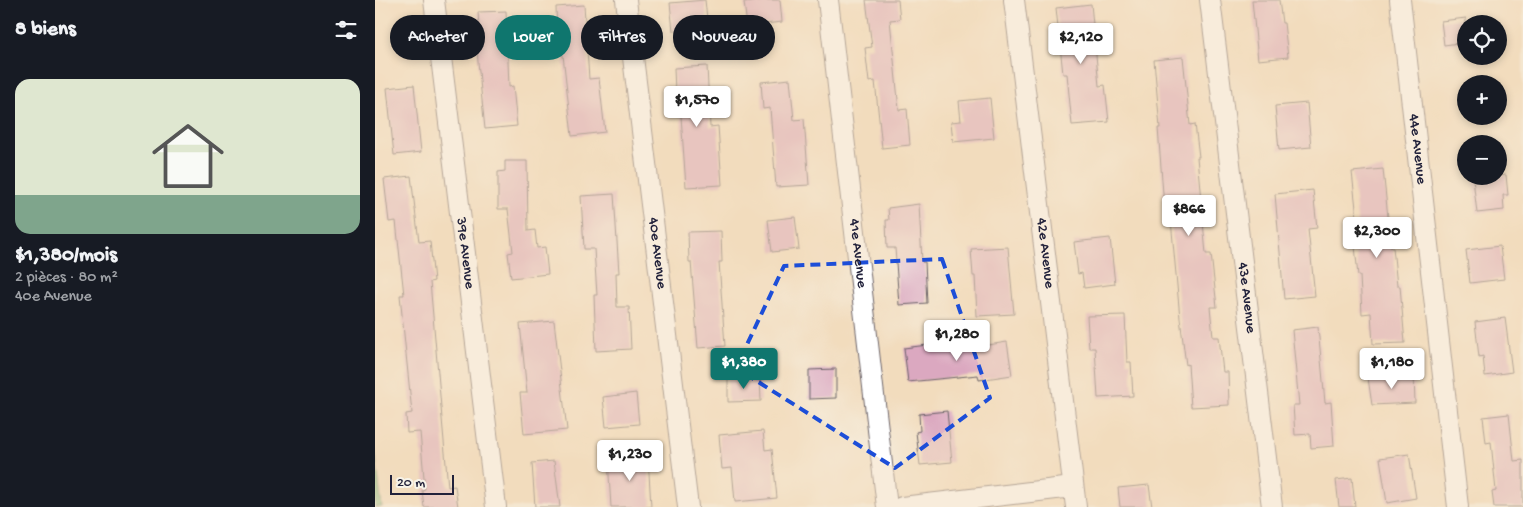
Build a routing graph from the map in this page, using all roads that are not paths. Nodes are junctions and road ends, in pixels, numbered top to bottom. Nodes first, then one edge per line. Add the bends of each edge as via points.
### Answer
1 (434, 0) edge
2 (626, 0) edge
3 (828, 0) edge
4 (1014, 0) edge
5 (1210, 0) edge
6 (1400, 0) edge
7 (1073, 487) junction
8 (496, 507) edge
9 (688, 507) edge
10 (887, 507) edge
11 (902, 507) edge
12 (1076, 507) edge
13 (1272, 507) edge
14 (1458, 507) edge

1 - 8 street, 39e Avenue
2 - 9 street, 40e Avenue
3 - 10 street, 41e Avenue
4 - 7 street, 42e Avenue
5 - 13 street, 43e Avenue
6 - 14 street, 44e Avenue
7 - 11 street
7 - 12 street, 42e Avenue

